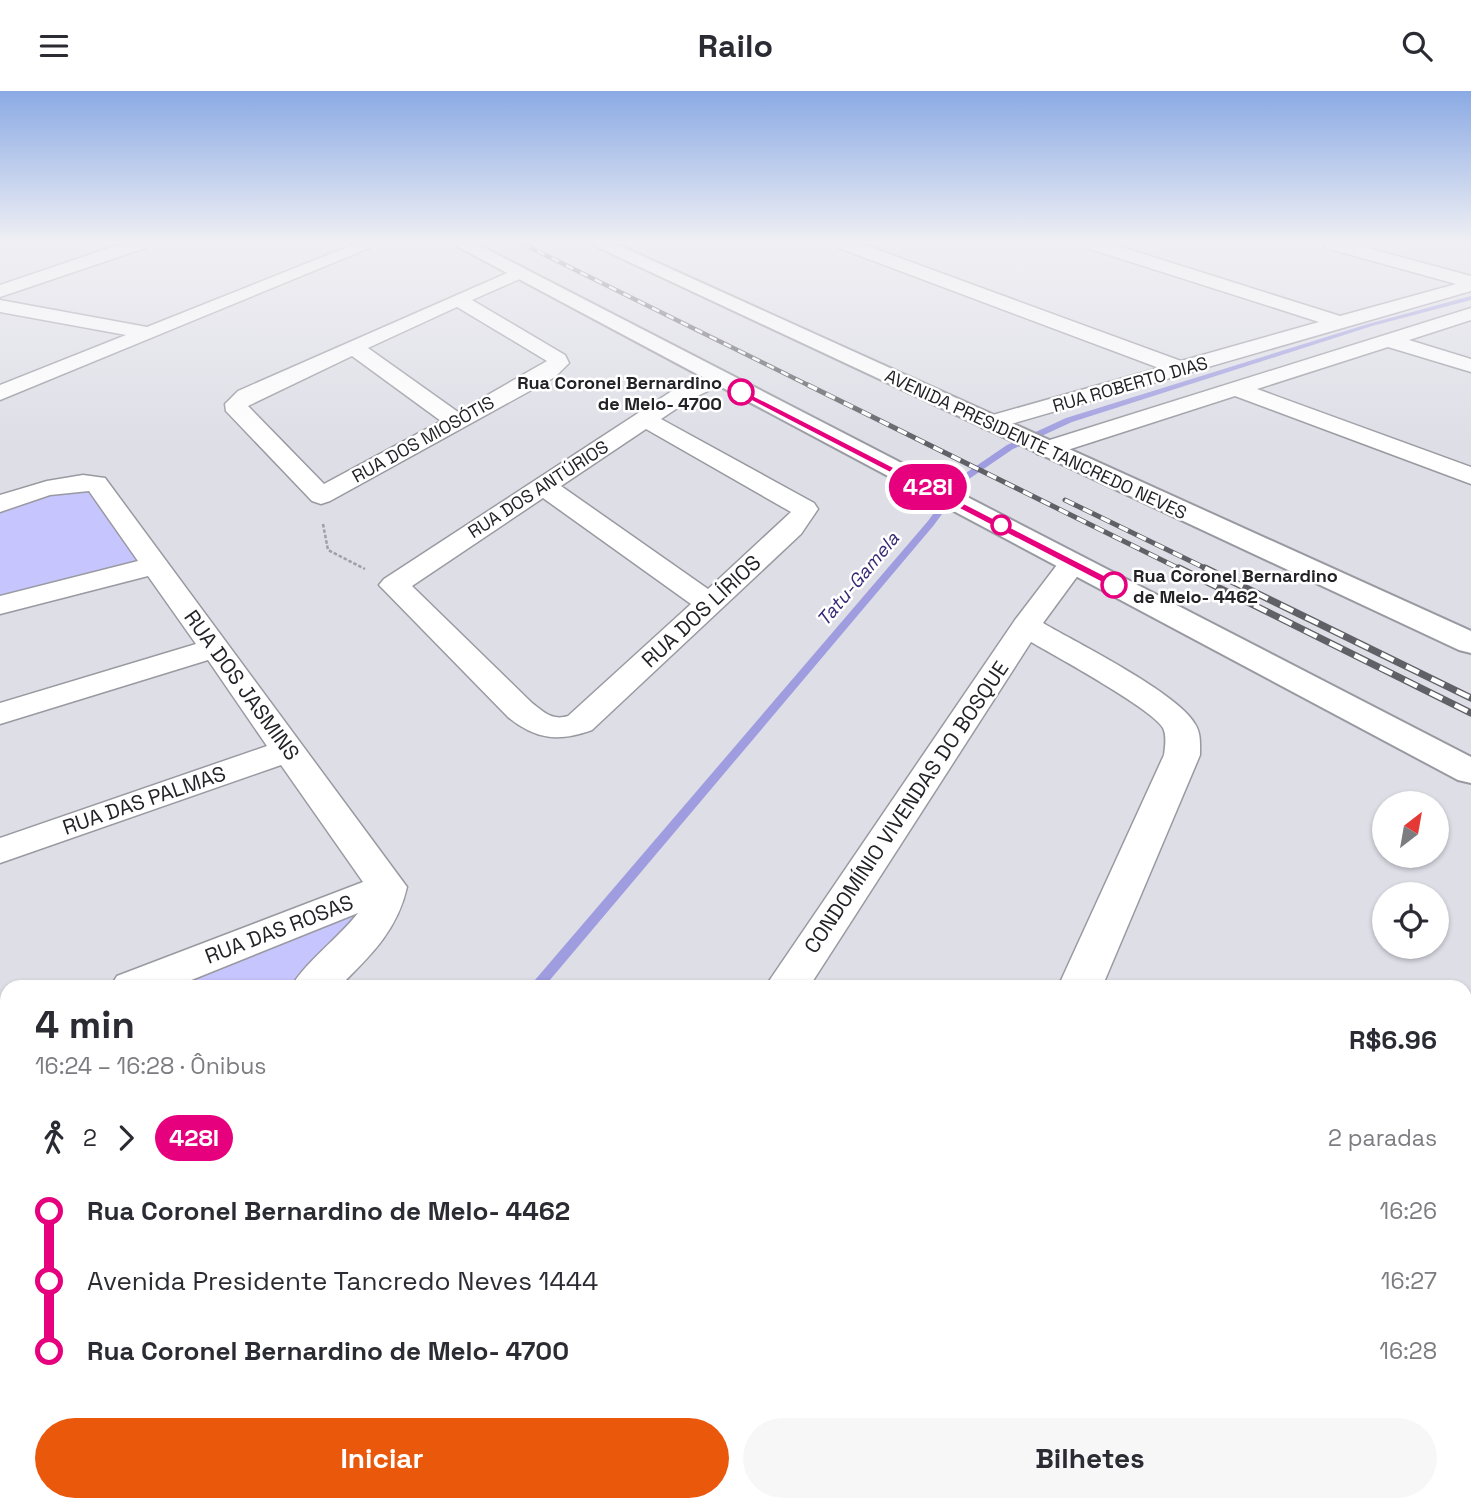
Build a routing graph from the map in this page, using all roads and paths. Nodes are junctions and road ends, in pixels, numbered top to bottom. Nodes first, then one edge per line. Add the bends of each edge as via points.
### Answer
1 (24, 310) edge
2 (205, 310) edge
3 (435, 310) edge
4 (475, 310) edge
5 (585, 310) edge
6 (745, 310) edge
7 (1024, 310) edge
8 (1301, 310) edge
9 (1382, 310) edge
10 (1471, 314) edge
11 (1341, 323) junction
12 (148, 333) junction
13 (1387, 339) junction
14 (353, 347) junction
15 (1471, 366) edge
16 (1182, 369) junction
17 (715, 379) junction
18 (1234, 388) junction
19 (0, 393) edge
20 (645, 419) junction
21 (456, 421) junction
22 (993, 424) junction
23 (1042, 446) junction
24 (1471, 476) edge
25 (542, 485) junction
26 (321, 496) junction
27 (0, 504) edge
28 (1073, 563) junction
29 (156, 565) junction
30 (394, 585) junction
31 (710, 604) junction
32 (0, 605) edge
33 (1026, 626) junction
34 (1471, 643) edge
35 (215, 648) junction
36 (0, 714) edge
37 (289, 750) junction
38 (1471, 772) edge
39 (0, 851) edge
40 (387, 887) junction
41 (150, 980) edge
42 (320, 980) edge
43 (792, 980) edge
44 (1083, 980) edge

1 - 12 street
2 - 12 street
3 - 14 street
4 - 21 street, RUA DOS MIOSÓTIS via 558,363
5 - 17 main road
6 - 22 main road, AVENIDA PRESIDENTE TANCREDO NEVES
7 - 16 street
8 - 11 street
9 - 11 street, RUA ROBERTO DIAS
10 - 13 street, RUA ROBERTO DIAS
11 - 16 street, RUA ROBERTO DIAS
12 - 19 street
13 - 15 street
13 - 18 street, RUA ROBERTO DIAS
14 - 21 street
14 - 26 street via 236,404 237,411
16 - 22 street, RUA ROBERTO DIAS
17 - 20 street, RUA DOS ANTÚRIOS
17 - 28 main road
18 - 23 street, RUA ROBERTO DIAS
18 - 24 street
20 - 25 street, RUA DOS ANTÚRIOS
20 - 31 street, RUA DOS LÍRIOS via 805,509 791,528
21 - 26 street, RUA DOS MIOSÓTIS
22 - 23 main road, AVENIDA PRESIDENTE TANCREDO NEVES
23 - 34 main road, AVENIDA PRESIDENTE TANCREDO NEVES
25 - 30 street, RUA DOS ANTÚRIOS
25 - 31 street
26 - 30 path via 328,550
27 - 29 street, RUA DOS JASMINS via 74,482 96,484
28 - 33 street, CONDOMÍNIO VIVENDAS DO BOSQUE
28 - 38 main road
29 - 32 street
29 - 35 street, RUA DOS JASMINS
30 - 31 street, RUA DOS LÍRIOS via 538,725 558,732 580,723
33 - 43 street, CONDOMÍNIO VIVENDAS DO BOSQUE
33 - 44 street via 1152,703 1177,721 1184,737 1182,755
35 - 36 street
35 - 37 street, RUA DOS JASMINS
37 - 39 street, RUA DAS PALMAS
37 - 40 street, RUA DOS JASMINS
40 - 41 street, RUA DAS ROSAS
40 - 42 street via 381,912 358,944

